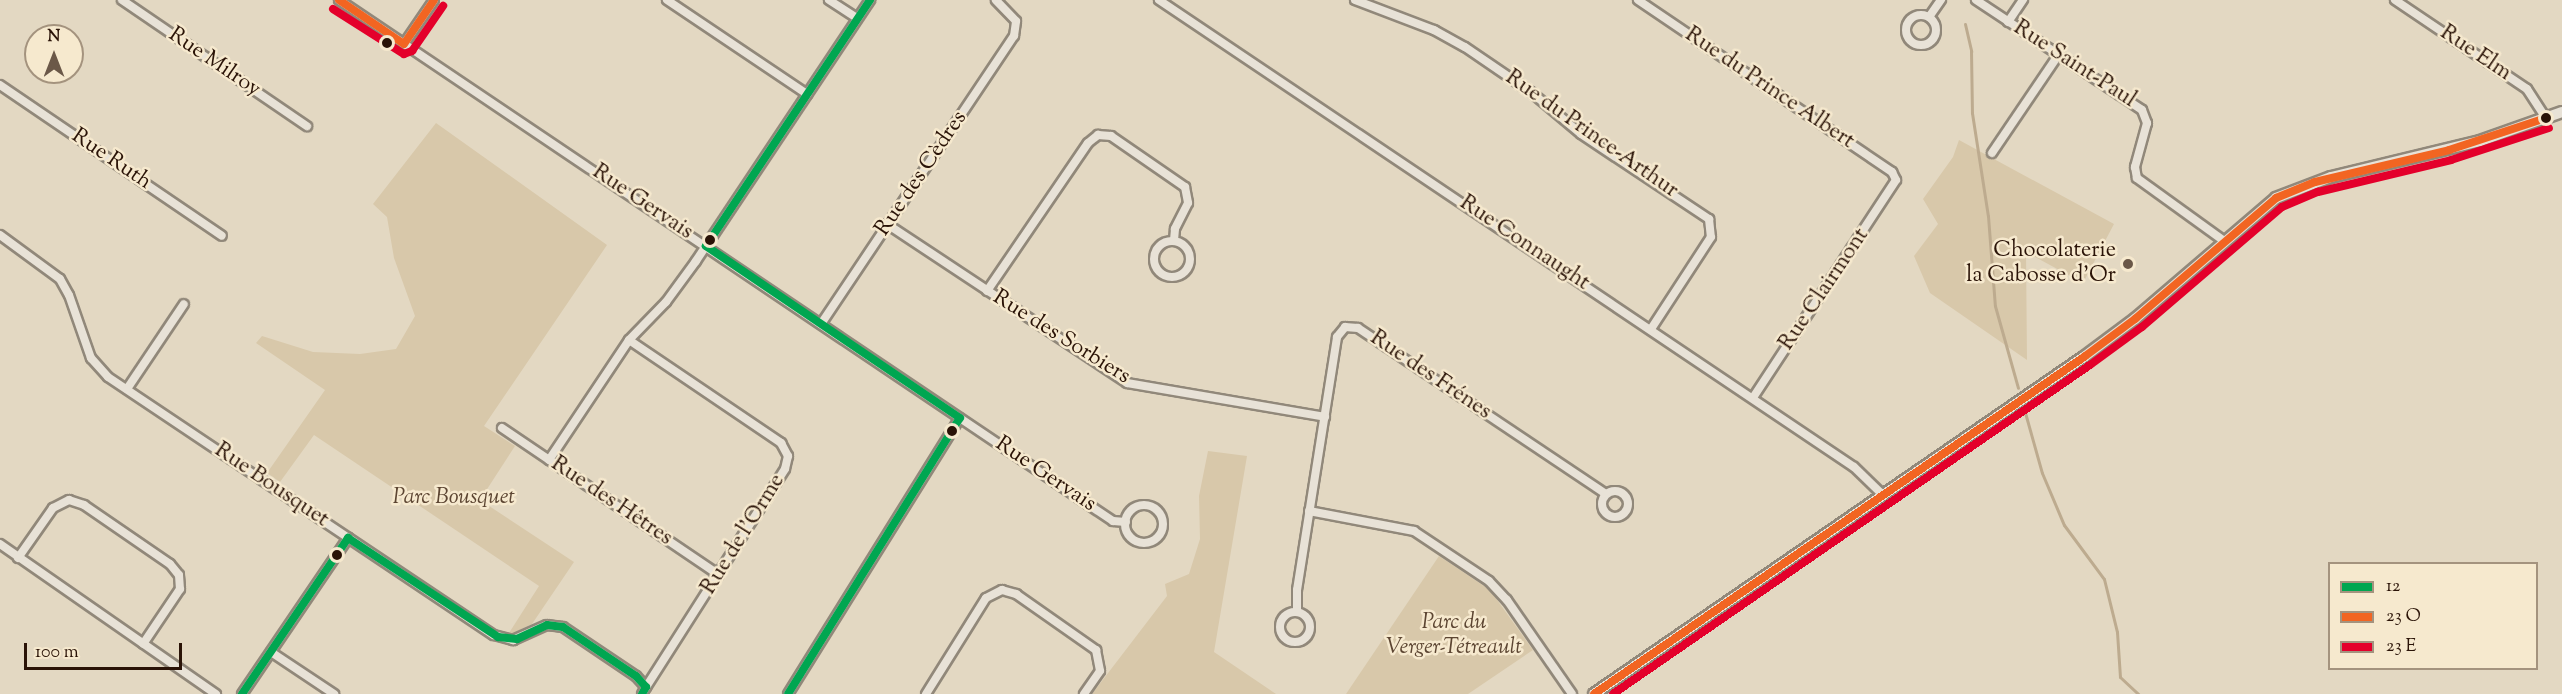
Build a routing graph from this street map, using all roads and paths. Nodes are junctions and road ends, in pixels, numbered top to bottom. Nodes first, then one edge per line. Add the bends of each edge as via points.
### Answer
1 (122, 0) edge
2 (339, 0) edge
3 (434, 0) edge
4 (667, 0) edge
5 (829, 0) edge
6 (870, 0) edge
7 (996, 0) edge
8 (1159, 0) edge
9 (1355, 0) edge
10 (1638, 0) edge
11 (1941, 0) edge
12 (1976, 0) edge
13 (2023, 0) edge
14 (2395, 0) edge
15 (1929, 17) dead end
16 (857, 18) junction
17 (2008, 22) junction
18 (404, 44) junction
19 (2059, 54) junction
20 (0, 85) edge
21 (807, 94) junction
22 (2562, 112) edge
23 (2546, 118) junction
24 (307, 126) dead end
25 (1992, 153) dead end
26 (1896, 180) joint
27 (887, 224) junction
28 (0, 235) edge
29 (222, 236) dead end
30 (1174, 241) junction
31 (2224, 241) junction
32 (706, 246) junction
33 (987, 291) junction
34 (184, 304) dead end
35 (821, 324) junction
36 (1651, 329) junction
37 (629, 340) junction
38 (127, 389) junction
39 (1752, 398) junction
40 (1324, 417) junction
41 (960, 418) junction
42 (502, 428) dead end
43 (549, 460) junction
44 (1606, 494) dead end
45 (1883, 495) junction
46 (1310, 511) junction
47 (1126, 522) junction
48 (348, 538) junction
49 (0, 544) edge
50 (18, 558) junction
51 (719, 575) junction
52 (1297, 612) dead end
53 (142, 644) junction
54 (271, 652) junction
55 (644, 691) edge
56 (792, 692) edge
57 (216, 694) edge
58 (242, 694) edge
59 (334, 694) edge
60 (926, 694) edge
61 (1083, 694) edge
62 (1572, 694) edge
63 (1594, 694) edge

1 - 24 street, Rue Milroy
2 - 18 street, Rue Gervais
3 - 18 street
4 - 21 street
5 - 16 street
6 - 16 street
7 - 27 street, Rue des Cèdres via 1016,21 1014,36
8 - 36 street, Rue Connaught
9 - 36 street, Rue du Prince-Arthur via 1434,30 1465,47 1531,92 1581,134 1708,219 1711,237
10 - 26 street, Rue du Prince Albert via 1892,172
11 - 15 street
12 - 17 street, Rue Saint-Paul
13 - 17 street
14 - 23 street, Rue Elm via 2527,88
16 - 21 street
17 - 19 street, Rue Saint-Paul
18 - 32 street, Rue Gervais
19 - 25 street
19 - 31 street, Rue Saint-Paul via 2144,112 2147,123 2135,167 2136,178
20 - 29 street, Rue Ruth
21 - 32 street
22 - 23 street
23 - 31 street via 2449,150 2331,177 2289,191
26 - 39 street, Rue Clairmont
27 - 33 street, Rue des Sorbiers
27 - 35 street, Rue des Cèdres
28 - 38 street, Rue Bousquet via 60,279 91,358
30 - 30 street via 1163,243 1154,257 1160,272 1170,277 1182,273 1189,264 1185,247
30 - 33 street via 1175,229 1188,203 1185,187 1111,136 1098,135 1088,143
31 - 45 street via 2127,325
32 - 35 street, Rue Gervais
32 - 37 street via 666,302
33 - 40 street, Rue des Sorbiers via 1127,383
34 - 38 street
35 - 41 street, Rue Gervais
36 - 39 street, Rue Connaught
37 - 43 street
37 - 51 street, Rue de l'Orme via 777,440 787,452 785,469
38 - 48 street, Rue Bousquet
39 - 45 street, Rue Connaught via 1860,472
40 - 44 street, Rue des Frénes via 1338,334 1342,328 1353,326
40 - 46 street, Rue des Frénes
41 - 47 street, Rue Gervais via 1113,521
41 - 56 street
42 - 43 street, Rue des Hêtres
43 - 51 street, Rue des Hêtres
45 - 63 street
46 - 52 street, Rue des Frénes
46 - 62 street via 1414,531 1489,581 1507,600
47 - 47 street, Rue Gervais via 1132,538 1143,542 1154,540 1163,526 1160,513 1143,505 1131,510
48 - 54 street
48 - 55 street, Rue Bousquet via 498,637 517,639 548,625 560,626 636,676
49 - 50 street
50 - 53 street
50 - 53 street via 53,508 69,500 170,564 180,575 180,589
51 - 55 street, Rue de l'Orme
53 - 57 street
54 - 58 street
54 - 59 street
60 - 61 street via 986,598 1002,590 1016,594 1096,650 1100,670

